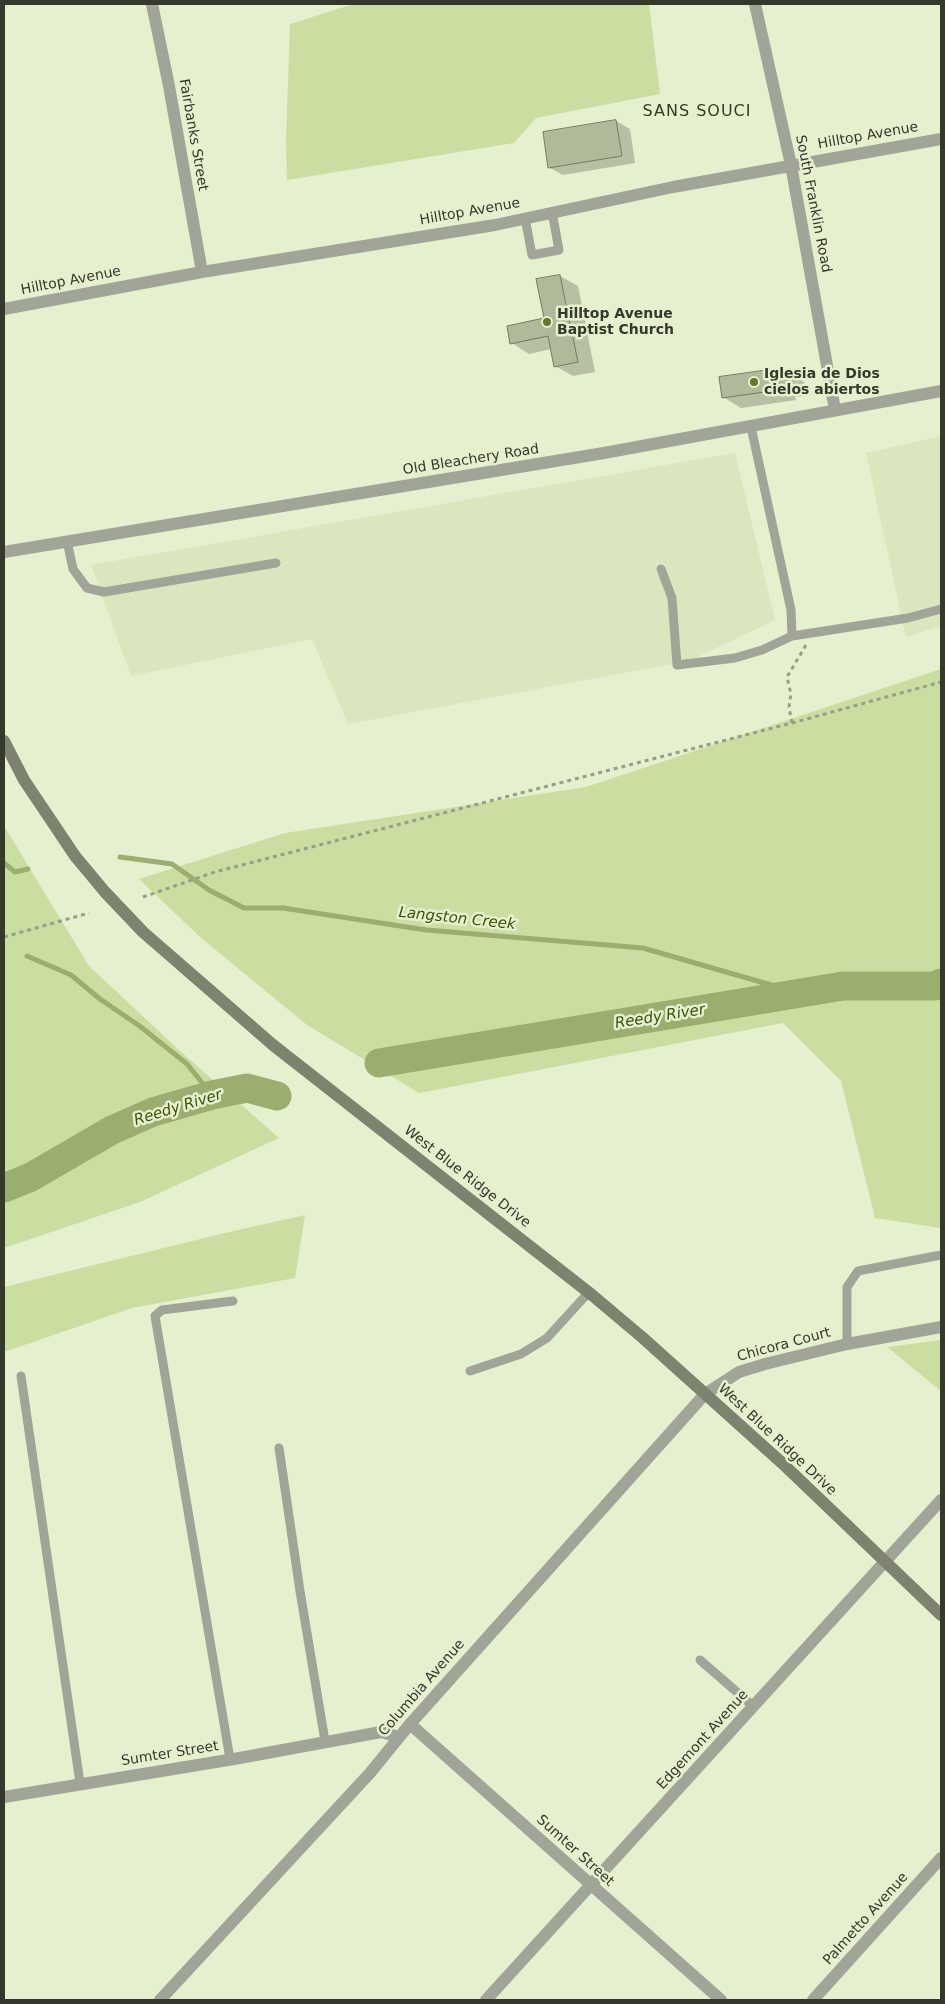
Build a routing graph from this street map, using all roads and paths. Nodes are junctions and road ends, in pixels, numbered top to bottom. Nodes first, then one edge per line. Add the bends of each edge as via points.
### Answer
1 (152, 4) edge
2 (755, 4) edge
3 (941, 139) edge
4 (791, 165) junction
5 (552, 212) junction
6 (525, 218) junction
7 (202, 272) junction
8 (4, 309) edge
9 (941, 392) edge
10 (835, 410) junction
11 (751, 427) junction
12 (67, 541) junction
13 (4, 552) edge
14 (276, 562) dead end
15 (661, 569) dead end
16 (941, 609) edge
17 (792, 636) junction
18 (941, 682) edge
19 (4, 741) edge
20 (143, 897) dead end
21 (89, 913) dead end
22 (4, 937) edge
23 (941, 1255) edge
24 (589, 1292) junction
25 (233, 1300) dead end
26 (941, 1327) edge
27 (847, 1344) junction
28 (470, 1371) dead end
29 (21, 1376) dead end
30 (705, 1394) junction
31 (279, 1448) dead end
32 (941, 1500) edge
33 (884, 1562) junction
34 (941, 1615) edge
35 (700, 1660) dead end
36 (753, 1706) junction
37 (410, 1724) junction
38 (399, 1736) junction
39 (325, 1741) junction
40 (230, 1760) junction
41 (80, 1783) junction
42 (4, 1797) edge
43 (941, 1858) edge
44 (591, 1885) junction
45 (160, 2000) edge
46 (486, 2000) edge
47 (720, 2000) edge
48 (813, 2000) edge

1 - 7 street, Fairbanks Street
2 - 4 street, South Franklin Road
3 - 4 street, Hilltop Avenue
4 - 5 street, Hilltop Avenue
4 - 10 street, South Franklin Road
5 - 6 street, Hilltop Avenue
5 - 6 lane via 559,250 532,255
6 - 7 street, Hilltop Avenue
7 - 8 street, Hilltop Avenue
9 - 10 street, Old Bleachery Road
10 - 11 street, Old Bleachery Road
11 - 12 street, Old Bleachery Road
11 - 17 lane via 791,610
12 - 13 street, Old Bleachery Road
12 - 14 lane via 74,569 87,588 104,592
15 - 17 lane via 672,598 676,665 735,658
16 - 17 lane via 908,618
18 - 20 path via 215,872
19 - 24 main road, West Blue Ridge Drive via 24,780 75,856 143,932 273,1045
21 - 22 path
23 - 27 lane, Chicora Court via 858,1271 847,1287
24 - 28 lane via 546,1338 521,1354
24 - 30 main road, West Blue Ridge Drive
25 - 40 lane via 162,1310 155,1316
26 - 27 street, Chicora Court
27 - 30 street, Chicora Court via 738,1372
29 - 41 lane
30 - 33 main road, West Blue Ridge Drive
30 - 37 street, Columbia Avenue
31 - 39 lane
32 - 33 street, Edgemont Avenue
33 - 34 main road, West Blue Ridge Drive
33 - 36 street, Edgemont Avenue
35 - 36 lane
36 - 44 street, Edgemont Avenue
37 - 38 street, Columbia Avenue
37 - 44 street, Sumter Street
38 - 39 street, Sumter Street via 381,1732
38 - 45 street, Columbia Avenue via 370,1773
39 - 40 street, Sumter Street
40 - 41 street, Sumter Street
41 - 42 street, Sumter Street
43 - 48 street, Palmetto Avenue
44 - 46 street, Edgemont Avenue
44 - 47 street, Sumter Street

